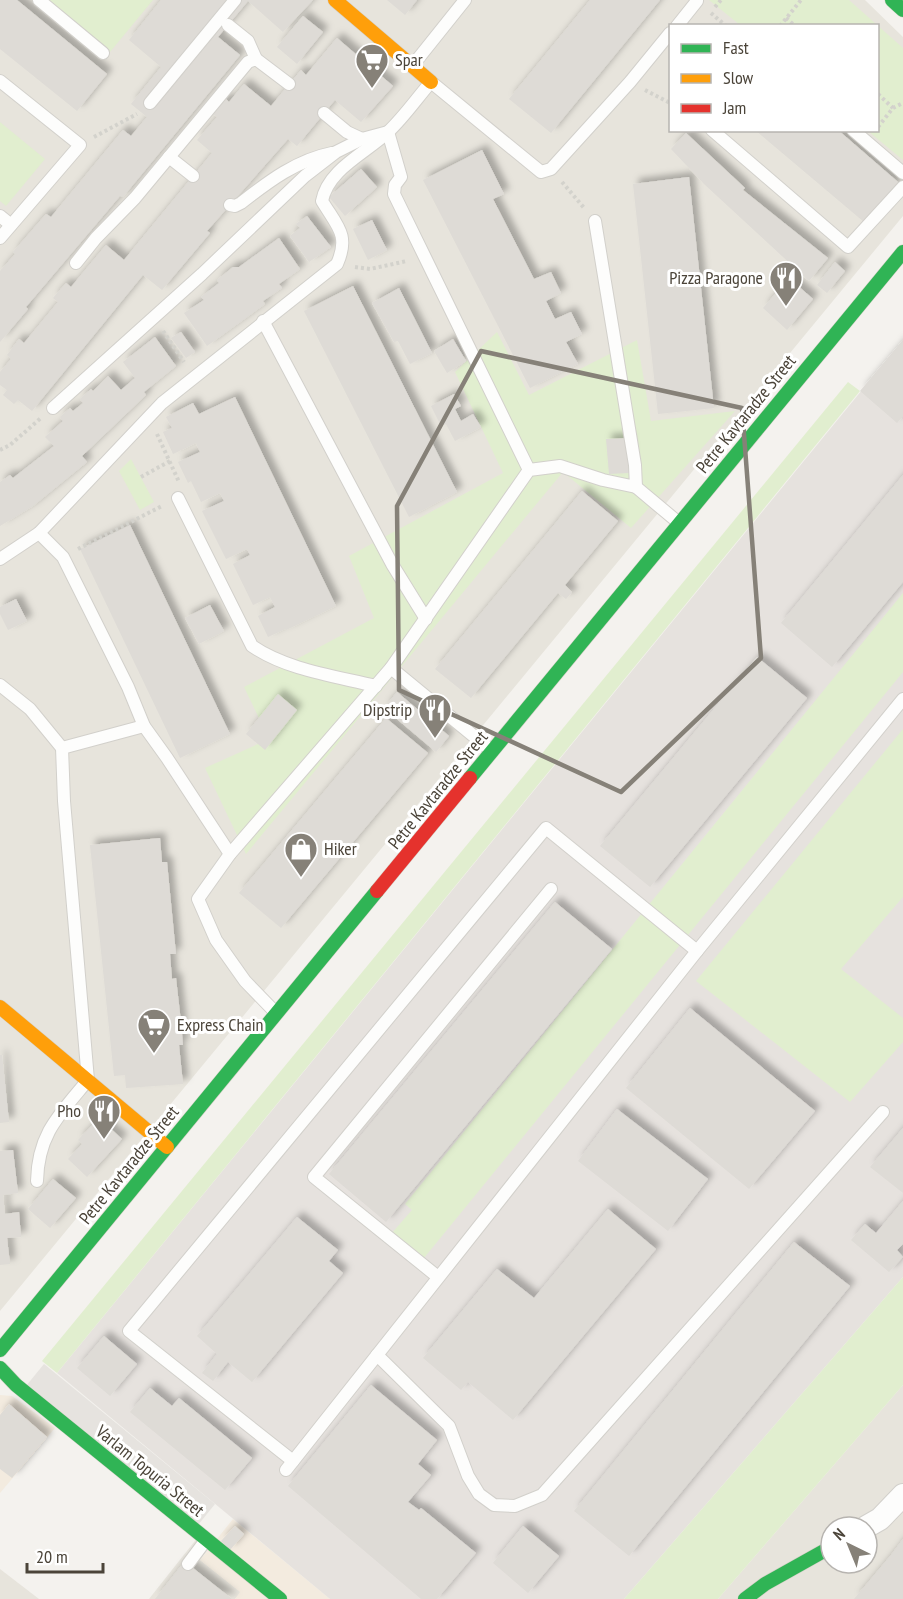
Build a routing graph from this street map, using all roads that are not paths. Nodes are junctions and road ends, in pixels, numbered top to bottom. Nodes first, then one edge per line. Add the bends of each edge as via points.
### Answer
1 (39, 0) edge
2 (236, 0) edge
3 (335, 0) edge
4 (465, 0) edge
5 (892, 0) edge
6 (697, 1) edge
7 (903, 10) edge
8 (679, 24) edge
9 (228, 25) dead end
10 (669, 34) edge
11 (103, 53) dead end
12 (256, 59) junction
13 (412, 66) junction
14 (0, 81) edge
15 (431, 82) junction
16 (289, 84) dead end
17 (150, 103) dead end
18 (324, 112) dead end
19 (388, 132) junction
20 (714, 132) edge
21 (855, 132) edge
22 (362, 139) junction
23 (336, 152) junction
24 (169, 157) junction
25 (903, 173) edge
26 (193, 176) dead end
27 (903, 187) edge
28 (230, 205) dead end
29 (0, 216) edge
30 (595, 221) road end
31 (11, 225) junction
32 (0, 238) edge
33 (903, 252) edge
34 (76, 263) dead end
35 (263, 321) junction
36 (53, 408) road end
37 (529, 470) junction
38 (636, 487) junction
39 (178, 498) road end
40 (680, 524) junction
41 (39, 533) junction
42 (0, 559) edge
43 (426, 619) junction
44 (391, 668) junction
45 (0, 685) edge
46 (376, 686) junction
47 (903, 699) edge
48 (144, 726) junction
49 (62, 748) junction
50 (492, 751) junction
51 (230, 854) junction
52 (551, 889) dead end
53 (697, 951) junction
54 (0, 1007) edge
55 (277, 1014) junction
56 (88, 1080) junction
57 (883, 1112) dead end
58 (167, 1147) junction
59 (37, 1181) dead end
60 (438, 1277) junction
61 (0, 1350) edge
62 (377, 1355) junction
63 (0, 1368) edge
64 (903, 1495) edge
65 (879, 1520) edge
66 (207, 1539) junction
67 (819, 1553) edge
68 (188, 1564) dead end
69 (280, 1599) edge
70 (745, 1599) edge

1 - 11 lane
2 - 17 lane
3 - 13 main road
4 - 13 lane
5 - 7 main road
6 - 8 lane
9 - 12 lane via 248,41
10 - 15 lane via 551,169 541,172
12 - 16 lane
12 - 24 lane via 248,62
13 - 15 main road
14 - 31 lane via 80,145
15 - 19 lane
18 - 22 lane
19 - 22 lane
19 - 35 lane via 339,172 324,190 322,201 342,234 343,249 336,264
19 - 37 lane via 401,177 394,195
20 - 27 lane via 848,247
21 - 25 lane
22 - 23 lane
23 - 28 lane via 313,157 241,203
23 - 36 lane
24 - 26 lane
24 - 34 lane
29 - 31 lane
30 - 38 lane
31 - 32 lane
33 - 40 main road, Petre Kavtaradze Street
35 - 41 lane via 177,390
35 - 43 lane via 392,564
37 - 38 lane via 560,466
37 - 43 lane
38 - 40 lane
39 - 46 lane via 252,646 268,658
40 - 50 main road, Petre Kavtaradze Street
41 - 42 lane
41 - 48 lane via 63,557
43 - 44 lane
44 - 46 lane
44 - 50 lane
45 - 49 lane via 30,709
46 - 51 lane
47 - 53 lane
48 - 49 lane
48 - 51 lane
49 - 56 lane
50 - 55 main road, Petre Kavtaradze Street
51 - 55 lane via 198,899 216,940 244,981
52 - 60 lane via 314,1177
53 - 60 lane
53 - 62 lane via 546,828 129,1331 289,1465
54 - 56 main road
55 - 58 main road, Petre Kavtaradze Street
56 - 58 main road
56 - 59 lane via 46,1133 37,1160
57 - 62 lane via 542,1495 515,1506 494,1504 479,1494 449,1426
58 - 61 main road, Petre Kavtaradze Street
60 - 62 lane
63 - 66 main road, Varlam Topuria Street
64 - 65 street
66 - 68 lane
66 - 69 main road, Varlam Topuria Street
67 - 70 main road

